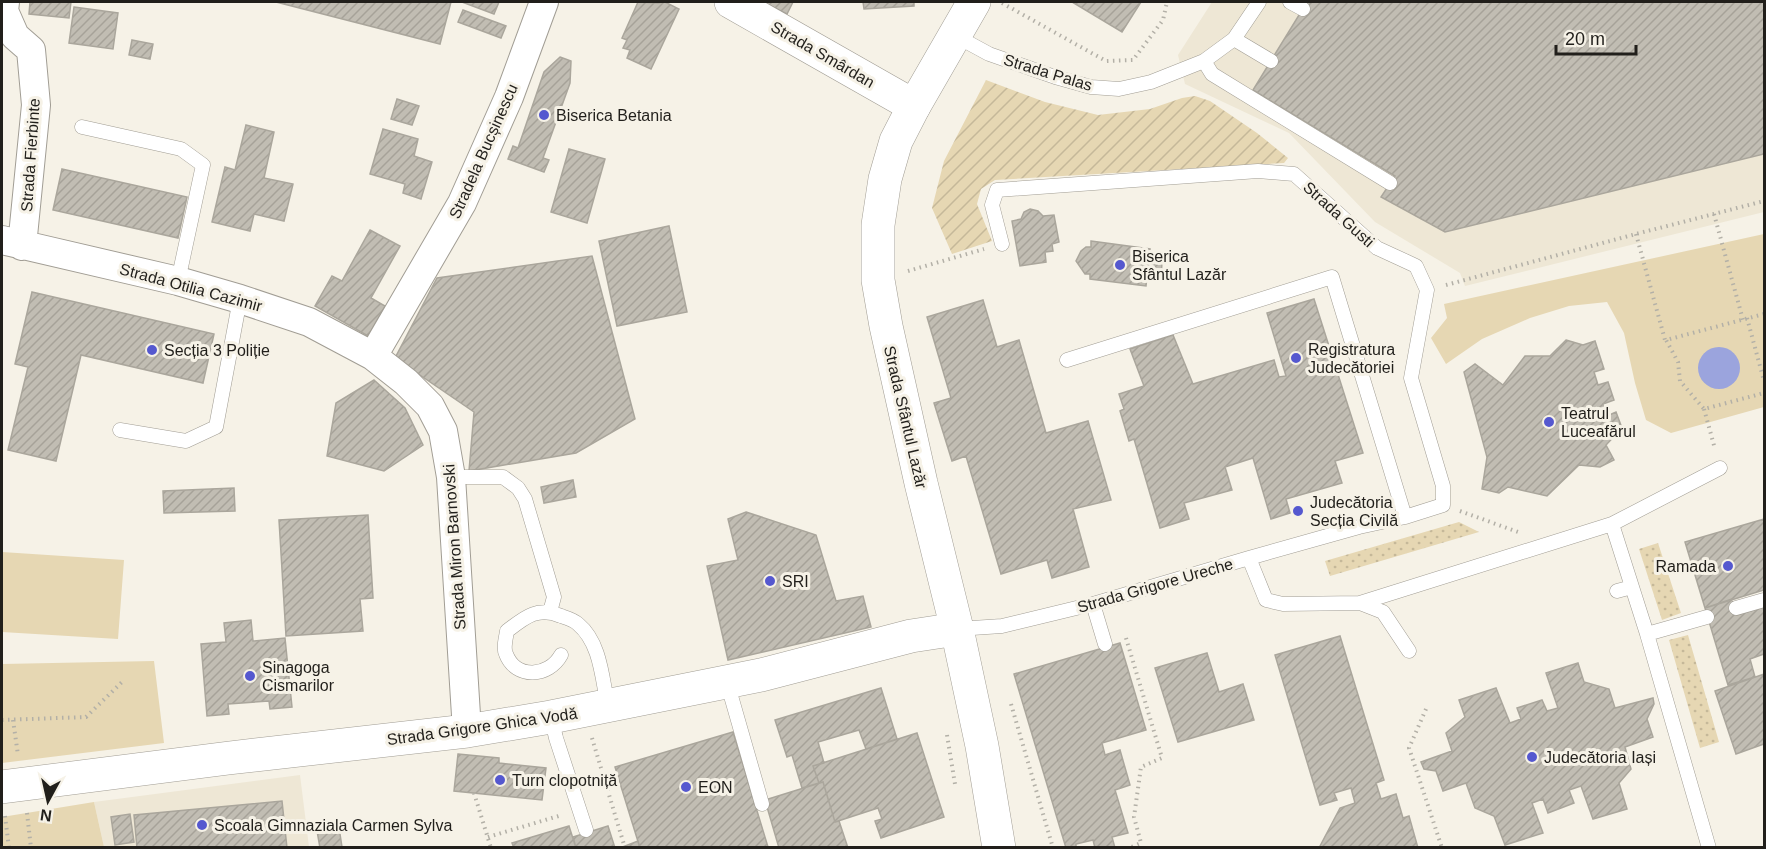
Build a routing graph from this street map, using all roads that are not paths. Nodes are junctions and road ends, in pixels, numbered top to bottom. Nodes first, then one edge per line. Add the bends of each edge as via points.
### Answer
1 (5, 2) edge
2 (544, 2) edge
3 (731, 2) edge
4 (974, 2) edge
5 (1259, 2) edge
6 (1290, 2) edge
7 (1303, 9) dead end
8 (954, 35) junction
9 (1234, 39) junction
10 (1204, 61) junction
11 (1271, 61) dead end
12 (914, 106) junction
13 (82, 128) dead end
14 (1390, 183) dead end
15 (12, 243) edge
16 (1002, 244) road end
17 (178, 280) junction
18 (240, 299) junction
19 (373, 356) junction
20 (1067, 360) dead end
21 (120, 430) dead end
22 (1720, 468) road end
23 (451, 477) junction
24 (1405, 517) junction
25 (1612, 524) junction
26 (1249, 558) junction
27 (1632, 587) junction
28 (1617, 591) dead end
29 (1764, 600) edge
30 (1360, 603) junction
31 (1093, 604) junction
32 (1736, 608) dead end
33 (550, 612) junction
34 (1707, 617) dead end
35 (957, 629) junction
36 (1647, 634) junction
37 (1105, 644) dead end
38 (1409, 651) dead end
39 (561, 655) dead end
40 (727, 682) junction
41 (597, 709) junction
42 (551, 717) junction
43 (466, 731) junction
44 (9, 793) edge
45 (762, 804) dead end
46 (586, 830) dead end
47 (999, 848) edge
48 (1709, 848) edge

1 - 15 street, Strada Fierbinte via 4,11 15,36 31,50 36,105
2 - 19 street, Stradela Bucșinescu via 462,203
3 - 12 street, Strada Smârdan
4 - 8 street, Strada Sfântul Lazăr
5 - 9 lane, Strada Palas
6 - 7 lane
8 - 10 lane, Strada Palas via 989,54 1091,87 1119,89 1150,82
8 - 12 street, Strada Sfântul Lazăr
9 - 10 lane, Strada Palas
9 - 11 lane
10 - 14 lane via 1212,74
12 - 35 street, Strada Sfântul Lazăr via 896,141 885,179 878,225 878,280
13 - 17 lane via 181,149 203,165
15 - 17 street, Strada Otilia Cazimir
16 - 24 lane, Strada Gusti via 992,205 997,190 1258,171 1294,174 1377,248 1416,266 1427,290 1411,378 1443,486 1443,505
17 - 18 street, Strada Otilia Cazimir
18 - 19 street, Strada Otilia Cazimir via 309,322
18 - 21 lane via 216,427 186,441
19 - 23 street, Strada Miron Barnovski via 430,406 442,431
20 - 24 lane via 1332,277
22 - 25 lane, Strada Grigore Ureche
23 - 33 lane via 503,477 518,488 554,597
23 - 43 street, Strada Miron Barnovski
24 - 26 lane
25 - 27 lane
25 - 30 lane, Strada Grigore Ureche
26 - 30 lane, Strada Grigore Ureche via 1266,600 1283,604
26 - 31 lane, Strada Grigore Ureche
27 - 28 lane
27 - 36 lane
29 - 32 lane
30 - 38 lane, Strada Grigore Ureche via 1383,612
31 - 35 lane, Strada Grigore Ureche via 1002,626
31 - 37 lane
33 - 39 lane via 528,615 507,631 504,652 512,666 526,672 545,671
33 - 41 lane via 578,623 592,641 597,655
34 - 36 lane
35 - 40 street, Strada Grigore Ghica Vodă via 911,636
35 - 47 street, Strada Sfântul Lazăr
36 - 48 lane
40 - 41 street, Strada Grigore Ghica Vodă
40 - 45 lane
41 - 42 street, Strada Grigore Ghica Vodă
42 - 43 street, Strada Grigore Ghica Vodă
42 - 46 lane
43 - 44 street, Strada Grigore Ghica Vodă via 217,760

